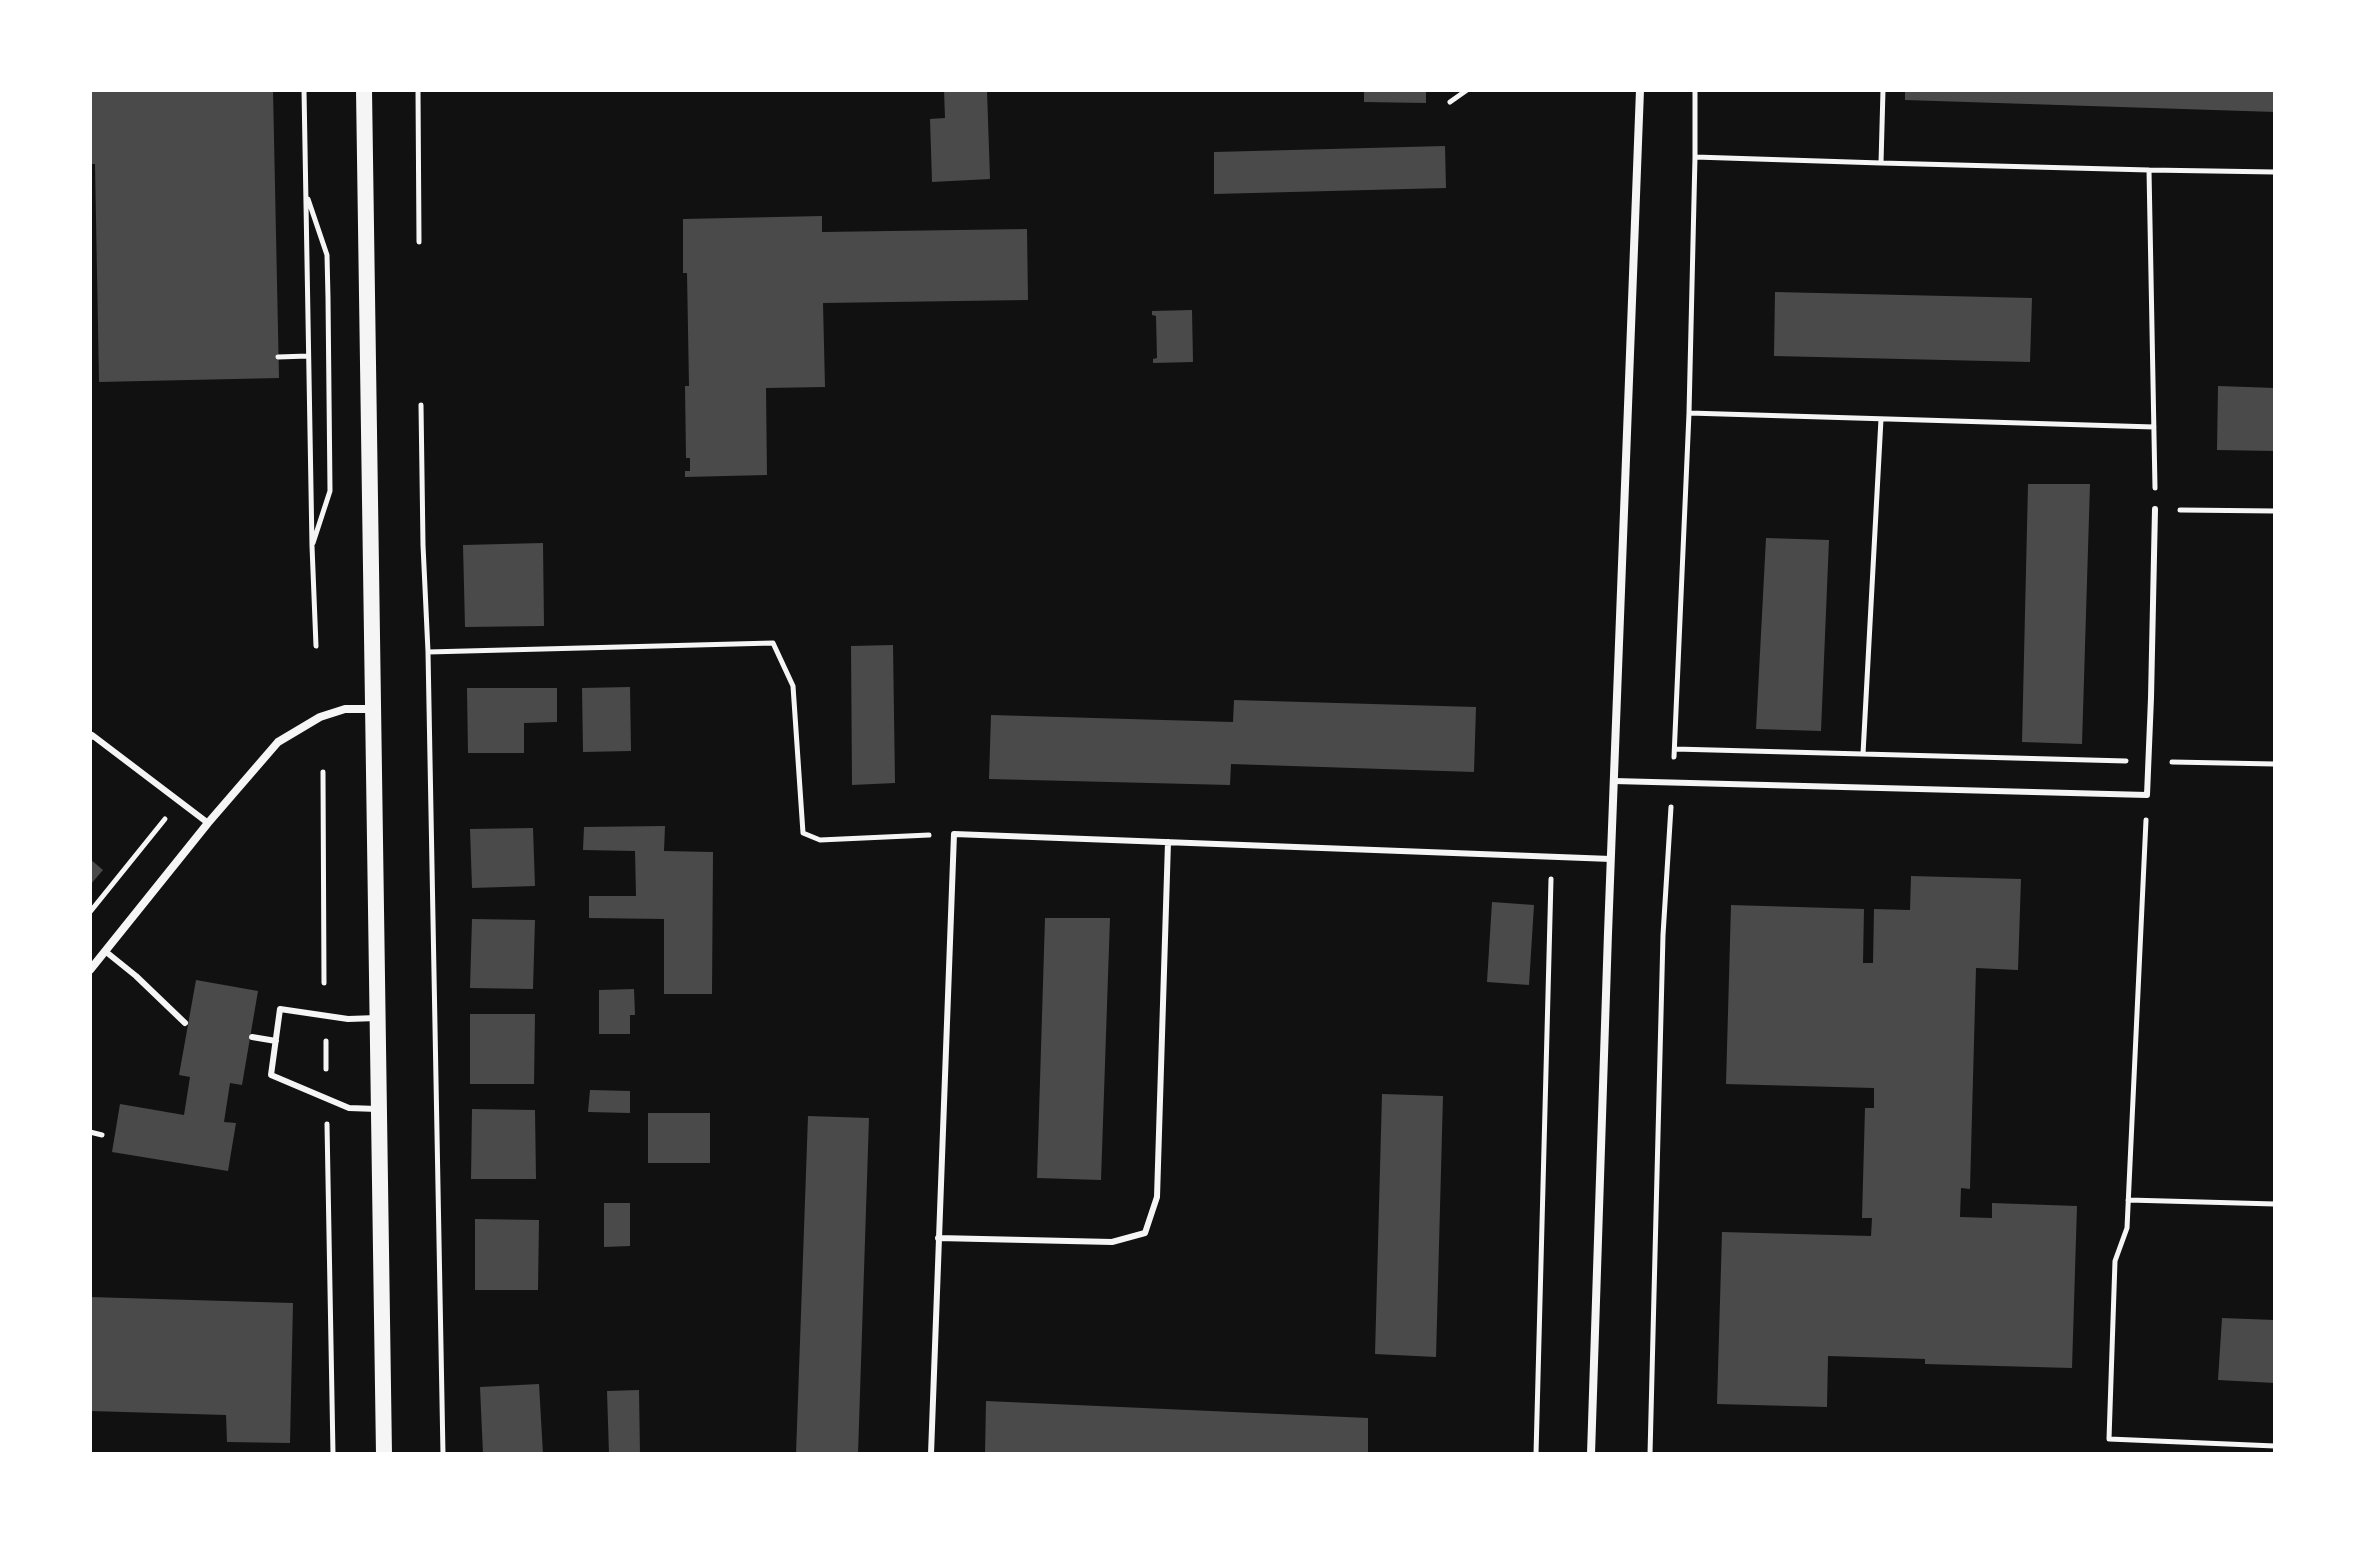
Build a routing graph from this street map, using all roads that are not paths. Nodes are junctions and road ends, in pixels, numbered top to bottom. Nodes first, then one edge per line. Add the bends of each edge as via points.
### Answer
1 (364, 90) edge
2 (1640, 90) edge
3 (2155, 509) road end
4 (372, 709) junction
5 (91, 736) edge
6 (1614, 781) junction
7 (208, 823) junction
8 (1168, 842) junction
9 (1611, 859) junction
10 (105, 951) junction
11 (90, 970) edge
12 (377, 1018) junction
13 (185, 1023) dead end
14 (252, 1037) dead end
15 (276, 1041) junction
16 (379, 1110) junction
17 (938, 1238) junction
18 (384, 1454) edge
19 (931, 1454) edge
20 (1591, 1454) edge

1 - 4 main road
2 - 6 street
3 - 6 lane via 2147,795
4 - 7 street via 345,709 285,736
4 - 12 main road
5 - 7 lane
6 - 9 street
7 - 10 street
8 - 9 lane
8 - 17 lane via 1157,1197 1145,1233 1112,1242
8 - 17 lane via 954,834
9 - 20 street
10 - 11 street
10 - 13 lane
12 - 15 lane via 280,1009
12 - 16 main road
14 - 15 lane
15 - 16 lane via 271,1075 349,1108
16 - 18 main road
17 - 19 lane

